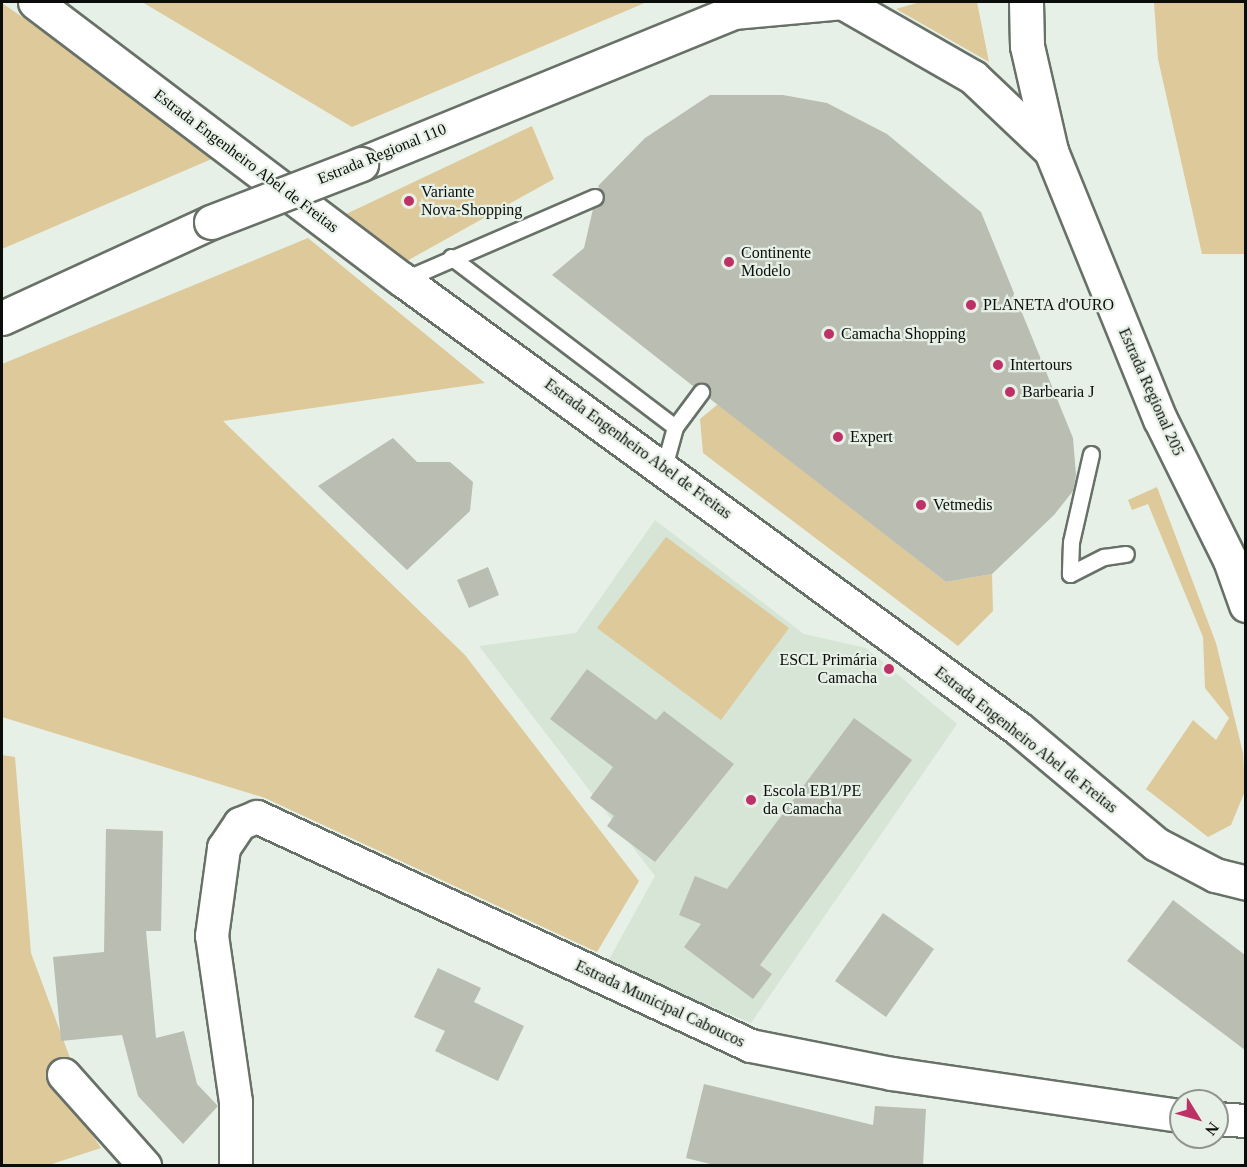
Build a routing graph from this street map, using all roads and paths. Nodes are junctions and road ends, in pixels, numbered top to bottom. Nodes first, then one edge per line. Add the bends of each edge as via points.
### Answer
1 (35, 2) edge
2 (843, 2) edge
3 (1026, 2) edge
4 (740, 7) edge
5 (1052, 152) junction
6 (595, 197) dead end
7 (451, 257) junction
8 (403, 280) junction
9 (2, 318) edge
10 (701, 392) dead end
11 (675, 427) junction
12 (1091, 453) dead end
13 (664, 467) junction
14 (1126, 554) dead end
15 (1245, 605) edge
16 (1245, 883) edge
17 (64, 1075) dead end
18 (1169, 1114) edge
19 (1229, 1120) edge
20 (1245, 1121) edge
21 (145, 1166) edge
22 (236, 1166) edge

1 - 8 main road, Estrada Engenheiro Abel de Freitas
2 - 4 main road, Estrada Regional 110
2 - 5 main road, Estrada Regional 110 via 973,77
3 - 5 main road, Estrada Regional 205 via 1027,46
4 - 9 main road, Estrada Regional 110, bridge via 211,222
5 - 15 main road, Estrada Regional 205 via 1161,419 1230,560
6 - 7 lane
7 - 8 lane
7 - 11 lane
8 - 13 main road, Estrada Engenheiro Abel de Freitas
10 - 11 lane
11 - 13 lane
12 - 14 lane via 1071,542 1070,574 1104,557
13 - 16 main road, Estrada Engenheiro Abel de Freitas via 1019,729 1156,844 1215,875
17 - 21 street
18 - 22 street, Estrada Municipal Caboucos via 892,1074 751,1046 263,817 240,824 224,848 212,936 236,1102
19 - 20 street

